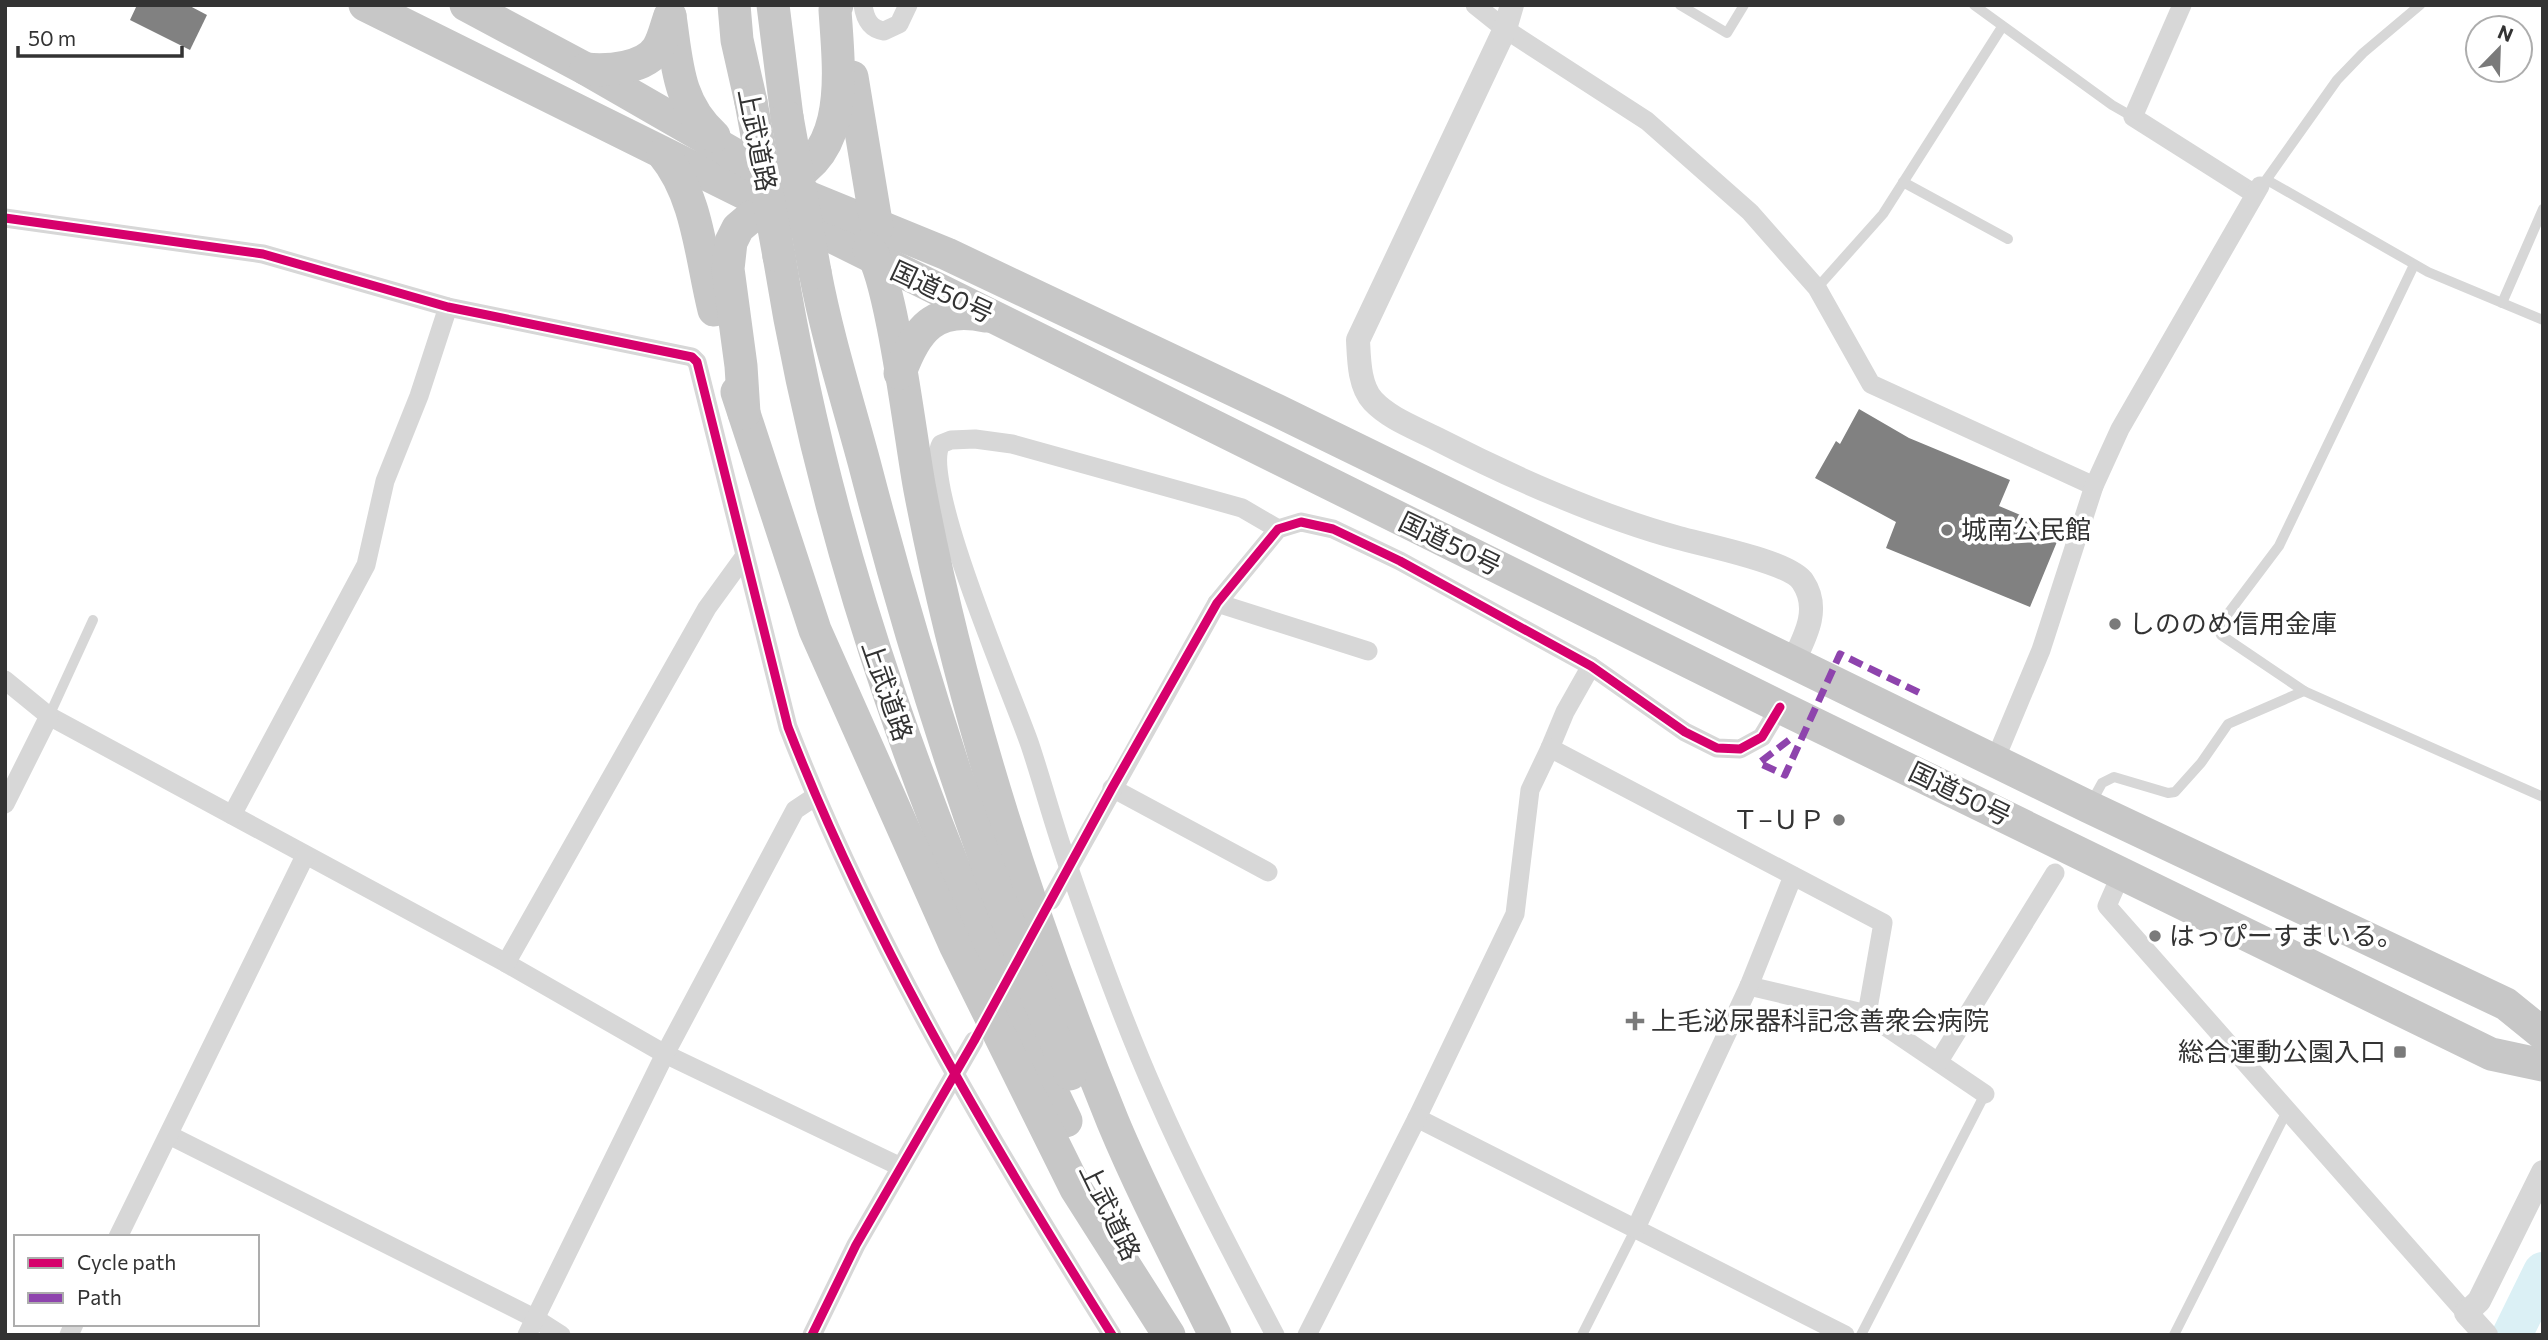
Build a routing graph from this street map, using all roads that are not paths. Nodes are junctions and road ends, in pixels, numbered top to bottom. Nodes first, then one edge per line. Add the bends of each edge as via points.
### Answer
1 (365, 5) edge
2 (466, 5) edge
3 (734, 5) edge
4 (773, 5) edge
5 (837, 5) edge
6 (843, 5) edge
7 (863, 5) edge
8 (908, 5) edge
9 (1475, 5) edge
10 (1512, 5) edge
11 (1680, 5) edge
12 (1744, 5) edge
13 (1974, 5) edge
14 (2182, 5) edge
15 (2420, 5) edge
16 (669, 10) edge
17 (2002, 27) junction
18 (1505, 29) junction
19 (586, 69) junction
20 (2133, 117) junction
21 (734, 153) junction
22 (663, 154) junction
23 (1903, 182) junction
24 (2260, 186) junction
25 (788, 196) junction
26 (2543, 209) edge
27 (5, 218) edge
28 (877, 228) junction
29 (2008, 239) dead end
30 (878, 261) junction
31 (2414, 265) junction
32 (1817, 288) junction
33 (2502, 303) junction
34 (448, 307) junction
35 (1002, 320) junction
36 (2543, 320) edge
37 (900, 373) junction
38 (744, 413) junction
39 (2094, 486) junction
40 (1278, 529) junction
41 (744, 557) junction
42 (1217, 603) junction
43 (93, 620) dead end
44 (1368, 651) dead end
45 (1793, 662) junction
46 (1591, 666) junction
47 (5, 680) edge
48 (2304, 691) junction
49 (1780, 707) junction
50 (49, 716) junction
51 (1550, 748) junction
52 (1995, 760) junction
53 (1112, 788) junction
54 (816, 796) junction
55 (2543, 797) edge
56 (5, 804) edge
57 (2089, 807) junction
58 (232, 815) junction
59 (305, 856) junction
60 (1069, 868) junction
61 (1268, 872) dead end
62 (2122, 872) junction
63 (2055, 873) dead end
64 (1793, 876) junction
65 (1051, 900) dead end
66 (506, 963) junction
67 (1749, 986) junction
68 (1867, 1014) junction
69 (2543, 1034) edge
70 (974, 1041) dead end
71 (665, 1054) junction
72 (1939, 1061) junction
73 (2543, 1065) edge
74 (955, 1073) junction
75 (1985, 1094) joint
76 (2287, 1111) junction
77 (1417, 1118) junction
78 (169, 1135) junction
79 (901, 1167) junction
80 (2543, 1172) edge
81 (1636, 1228) junction
82 (119, 1235) edge
83 (2466, 1313) junction
84 (532, 1327) edge
85 (2485, 1333) edge
86 (561, 1335) edge
87 (812, 1335) edge
88 (1112, 1335) edge
89 (1170, 1335) edge
90 (1203, 1335) edge
91 (1215, 1335) edge
92 (1275, 1335) edge
93 (1307, 1335) edge
94 (1582, 1335) edge
95 (1845, 1335) edge
96 (1861, 1335) edge
97 (2174, 1335) edge

1 - 22 highway, 国道50号
2 - 19 highway, 国道50号
3 - 89 highway, 上武道路, bridge via 802,381 833,516 866,628 909,757 1058,1103
4 - 90 highway, 上武道路, bridge via 787,117 815,272 910,633 981,847 1052,1034 1094,1129
5 - 25 highway via 838,80 831,133
6 - 28 highway via 861,148
7 - 8 street via 872,28 884,31 900,24
9 - 18 street
10 - 18 street
11 - 12 lane via 1727,33
13 - 17 lane
14 - 20 street
15 - 24 lane via 2337,80
16 - 19 highway via 657,51 646,59 608,71
16 - 21 highway via 681,86 696,120
17 - 20 lane
17 - 23 lane
18 - 32 street via 1647,121 1750,212
18 - 45 street via 1358,340 1359,368 1372,400 1397,419 1463,452 1641,528 1794,573 1811,603 1811,624
19 - 21 highway, 国道50号
20 - 24 street
21 - 25 highway, 国道50号
22 - 25 highway, 国道50号 via 740,191
22 - 38 highway via 690,204 726,359
23 - 29 lane
23 - 32 lane via 1883,214
24 - 31 lane
24 - 39 street via 2120,429
25 - 28 highway, 国道50号
25 - 30 highway, 国道50号
25 - 38 highway via 738,228 729,256
26 - 33 lane
27 - 34 street via 263,254
28 - 45 highway, 国道50号 via 985,272
30 - 35 highway, 国道50号
30 - 37 highway
31 - 33 lane
31 - 48 lane via 2278,546 2218,627 2221,635
32 - 39 street via 1871,384
33 - 36 lane
34 - 41 street via 692,357 697,362
34 - 58 street via 385,481 366,565
35 - 37 highway via 963,313 930,321 915,338
35 - 49 highway, 国道50号
37 - 91 highway via 932,547 973,713 1028,891 1114,1122
38 - 89 highway via 815,630 956,947 1076,1189
39 - 52 street via 2041,650
40 - 42 street
40 - 46 street via 1301,522 1333,529
40 - 60 street via 1242,508 1012,444 951,440 939,448 937,462 964,572 1030,744
41 - 54 street via 788,727
41 - 66 street via 707,608
42 - 44 street
42 - 53 street
43 - 50 lane
45 - 52 highway, 国道50号
46 - 49 street via 1685,732 1717,748 1740,749 1762,737
46 - 51 street
47 - 50 street
48 - 55 lane
48 - 57 lane via 2228,724 2175,792 2115,777 2102,783
49 - 62 highway, 国道50号
50 - 56 street
50 - 58 street
51 - 64 street
51 - 77 street via 1530,790 1515,914
52 - 57 highway, 国道50号
53 - 60 street
53 - 61 street
54 - 71 street via 795,810
54 - 74 street via 901,975
57 - 69 highway, 国道50号 via 2506,1004
58 - 59 street
59 - 66 street
59 - 78 street
60 - 65 street
60 - 92 street via 1123,1018 1189,1172
62 - 73 highway, 国道50号 via 2491,1054
62 - 76 street via 2107,905
63 - 72 street
64 - 67 street
64 - 68 street via 1883,922
66 - 71 street
67 - 68 street
67 - 81 street
68 - 72 street
70 - 74 street
71 - 79 street
71 - 84 street
72 - 75 street
74 - 79 street
74 - 88 street
75 - 96 lane
76 - 83 street
76 - 97 lane
77 - 81 street
77 - 93 street
78 - 82 street
78 - 84 street
79 - 87 street
80 - 83 street via 2479,1301
81 - 94 lane
81 - 95 street
83 - 85 street
84 - 86 street

